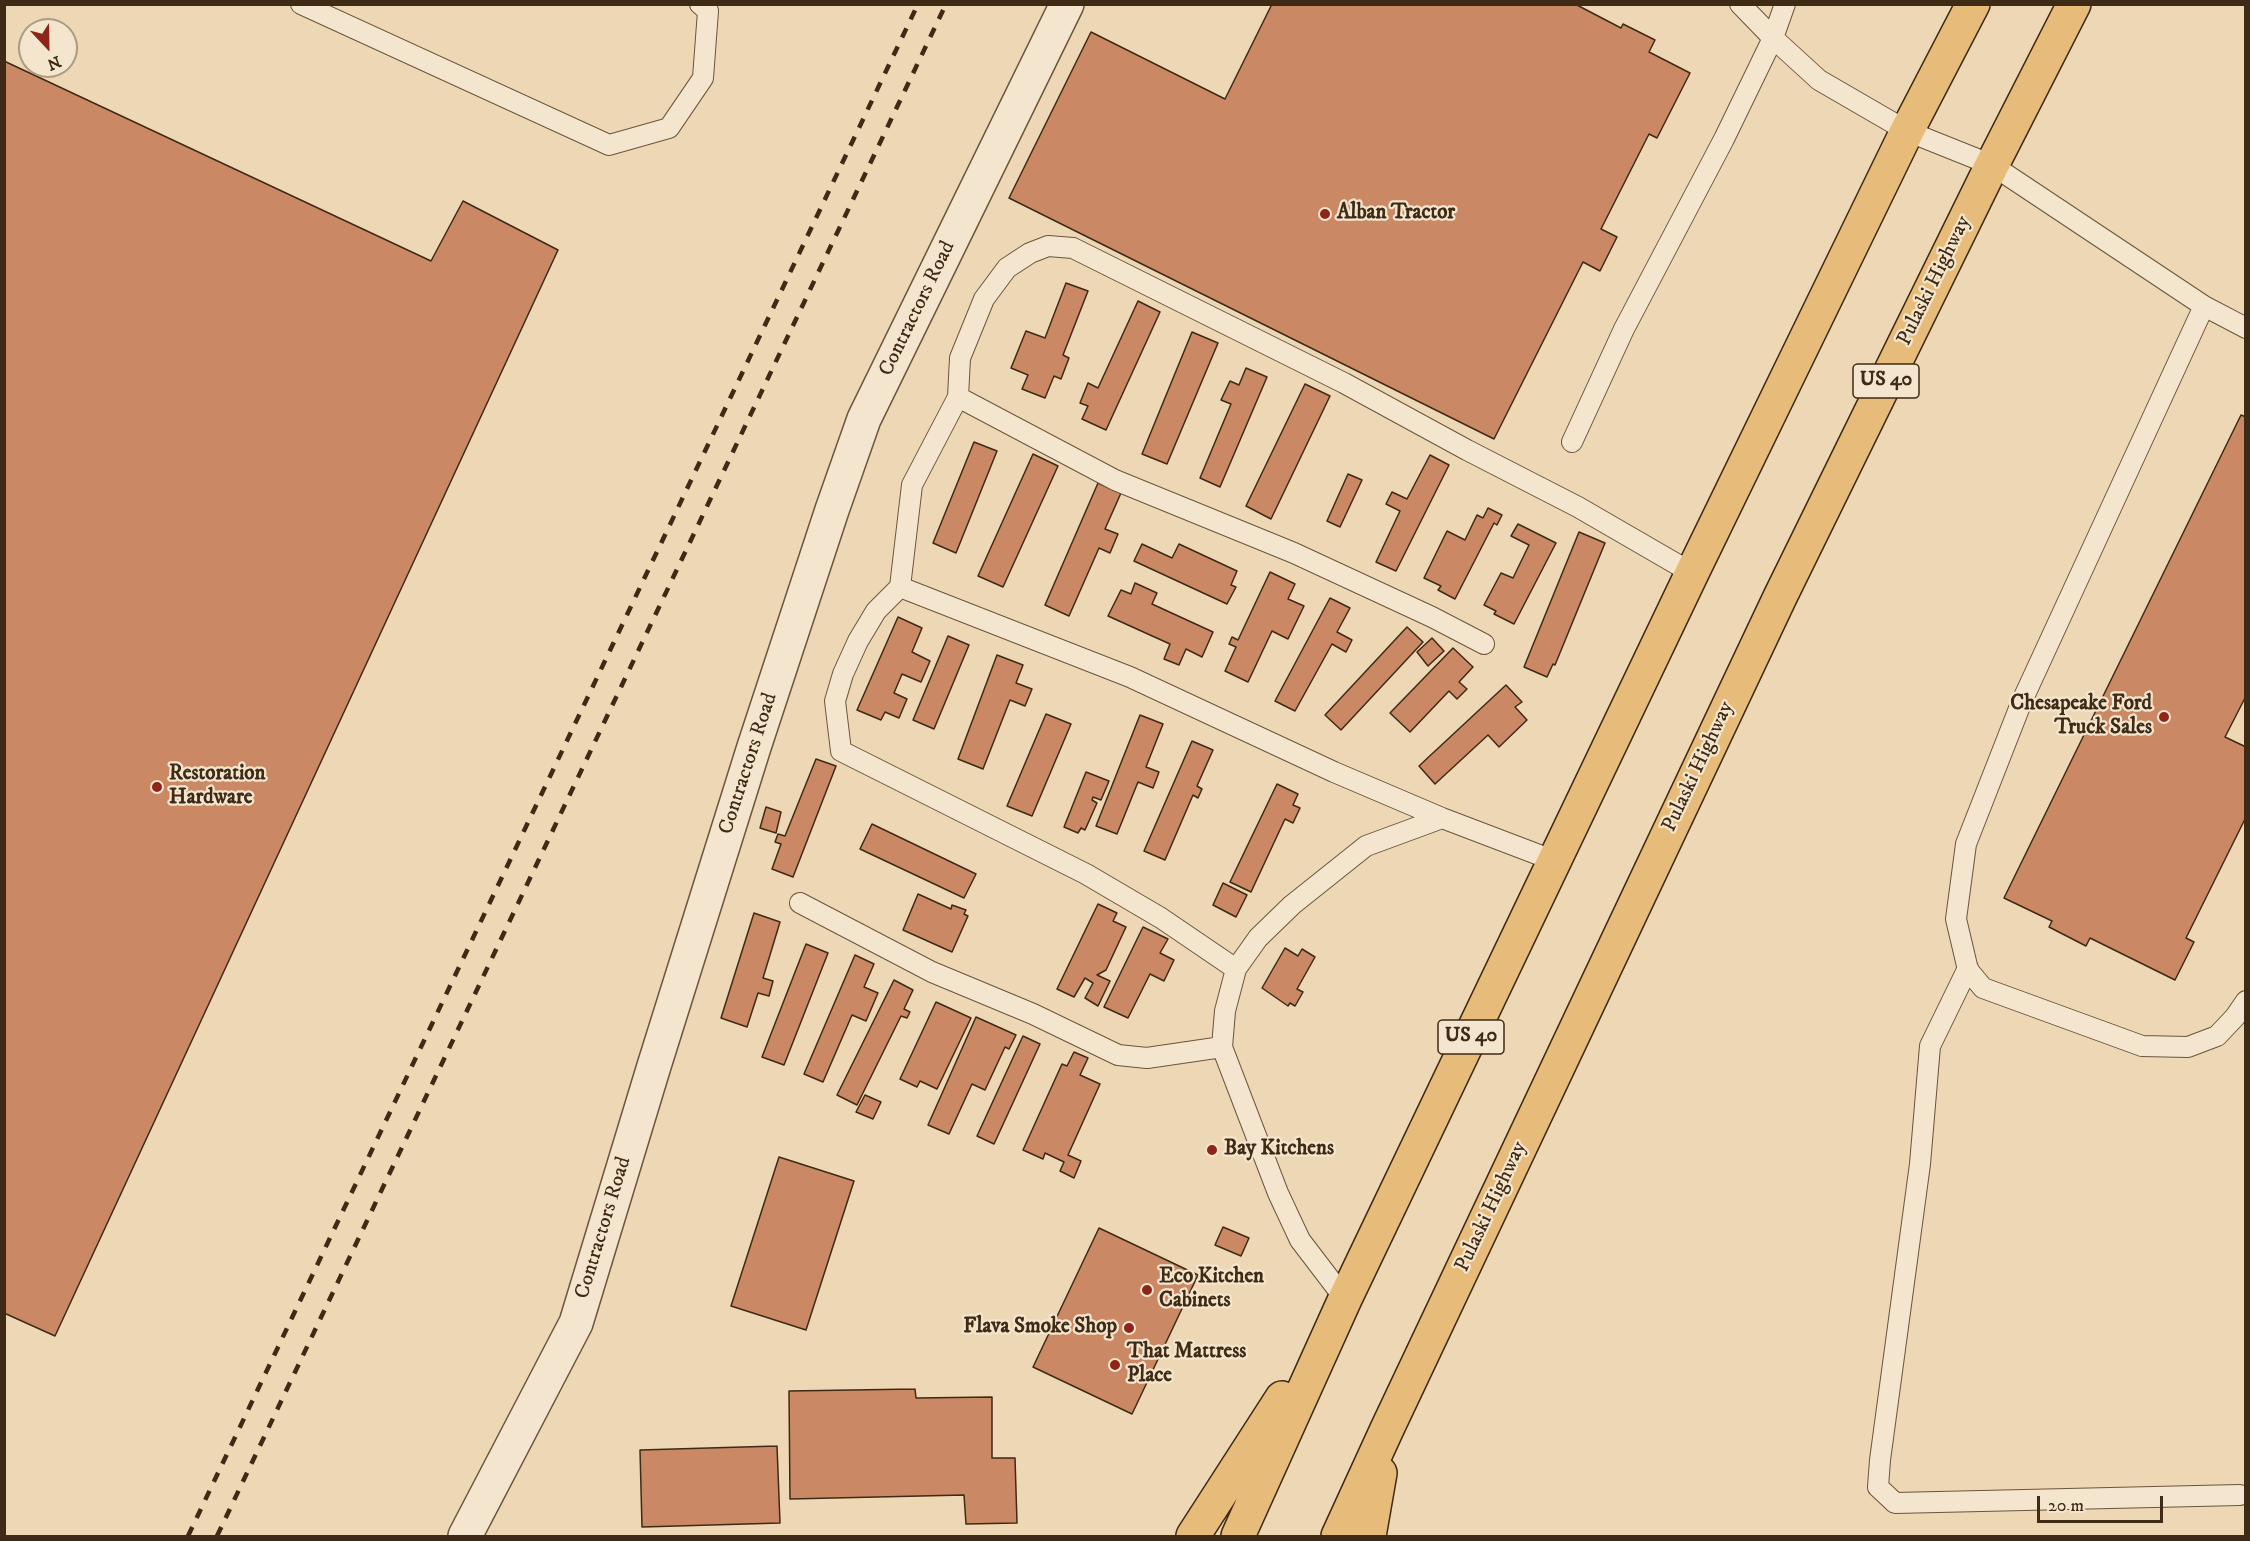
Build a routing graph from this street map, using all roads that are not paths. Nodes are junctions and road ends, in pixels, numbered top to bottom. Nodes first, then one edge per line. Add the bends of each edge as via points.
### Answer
1 (301, 4) edge
2 (700, 4) edge
3 (1067, 4) edge
4 (1740, 4) edge
5 (1785, 4) edge
6 (1973, 4) edge
7 (2074, 4) edge
8 (1773, 38) junction
9 (1907, 131) junction
10 (1992, 165) junction
11 (2204, 306) junction
12 (2246, 328) edge
13 (958, 397) junction
14 (1572, 442) dead end
15 (1692, 573) junction
16 (900, 587) junction
17 (1484, 644) dead end
18 (1442, 818) junction
19 (1555, 861) junction
20 (800, 903) dead end
21 (1968, 968) junction
22 (1236, 969) junction
23 (2246, 1001) edge
24 (1222, 1047) junction
25 (1343, 1304) junction
26 (1387, 1429) junction
27 (2240, 1495) dead end
28 (465, 1536) edge
29 (1193, 1536) edge
30 (1238, 1536) edge
31 (1338, 1536) edge
32 (1369, 1536) edge

1 - 2 lane via 609,145 669,128 703,78 708,11
3 - 28 street, Contractors Road via 864,419 758,735 576,1323
4 - 8 lane
5 - 8 lane
6 - 9 highway, US 40
7 - 10 highway, Pulaski Highway / US 40
8 - 9 lane via 1819,80
8 - 14 lane via 1624,329
9 - 10 lane
9 - 15 highway, US 40
10 - 11 lane
10 - 26 highway, Pulaski Highway / US 40 via 1775,608
11 - 12 lane
11 - 21 lane via 2022,701 1966,844 1956,919
13 - 15 lane via 960,358 984,299 1007,268 1048,246 1073,248 1344,383 1578,507
13 - 16 lane via 912,485
13 - 17 lane via 1115,480 1294,553
15 - 19 highway, US 40
16 - 18 lane via 1130,677
16 - 22 lane via 876,611 843,674 835,700 841,751 1086,874
18 - 19 lane
18 - 22 lane via 1366,846 1292,905 1258,938
19 - 25 highway, US 40
20 - 24 lane via 932,972 1118,1054 1147,1058
21 - 23 lane via 1983,988 2142,1046 2188,1047 2217,1036
21 - 27 lane via 1930,1046 1920,1164 1878,1487 1895,1503
22 - 24 lane
24 - 25 lane via 1278,1193 1300,1239
25 - 29 highway
25 - 30 highway, US 40
26 - 31 highway, Pulaski Highway / US 40
26 - 32 highway

